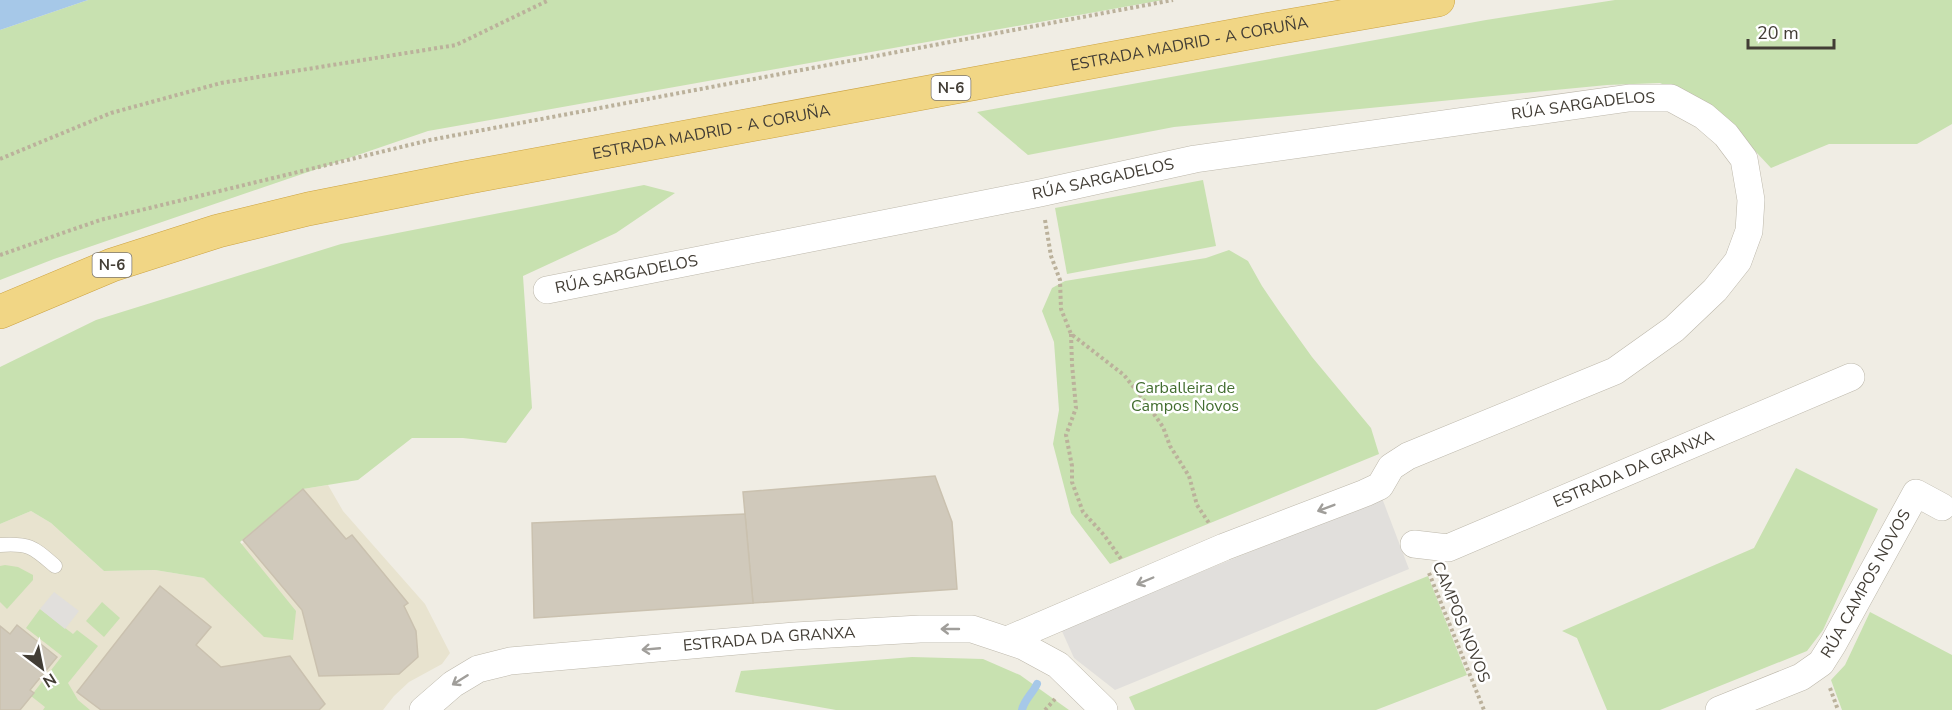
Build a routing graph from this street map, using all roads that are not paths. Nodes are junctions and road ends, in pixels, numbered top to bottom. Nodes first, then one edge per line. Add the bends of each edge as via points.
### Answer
1 (1438, 0) edge
2 (547, 290) dead end
3 (0, 312) edge
4 (1851, 377) dead end
5 (1942, 507) dead end
6 (1414, 544) road end
7 (0, 545) edge
8 (55, 566) dead end
9 (1007, 639) junction
10 (423, 710) edge
11 (1104, 710) edge
12 (1719, 710) edge

1 - 3 highway, ESTRADA MADRID - A CORUÑA / N-6 via 308,209 218,231 112,265
2 -> 9 street, RÚA SARGADELOS via 1028,196 1195,159 1629,98 1671,98 1704,116 1726,135 1744,159 1751,200 1749,231 1738,261 1715,290 1674,328 1615,371 1408,456 1391,467 1380,486 1365,493 1224,547
4 - 6 street, ESTRADA DA GRANXA via 1448,548
5 - 12 street, RÚA CAMPOS NOVOS via 1916,494 1821,663 1801,677
7 - 8 lane via 33,547
9 -> 10 street, ESTRADA DA GRANXA via 972,629 920,629 510,661 478,669
9 - 11 street, ESTRADA DA GRANXA via 1058,665

